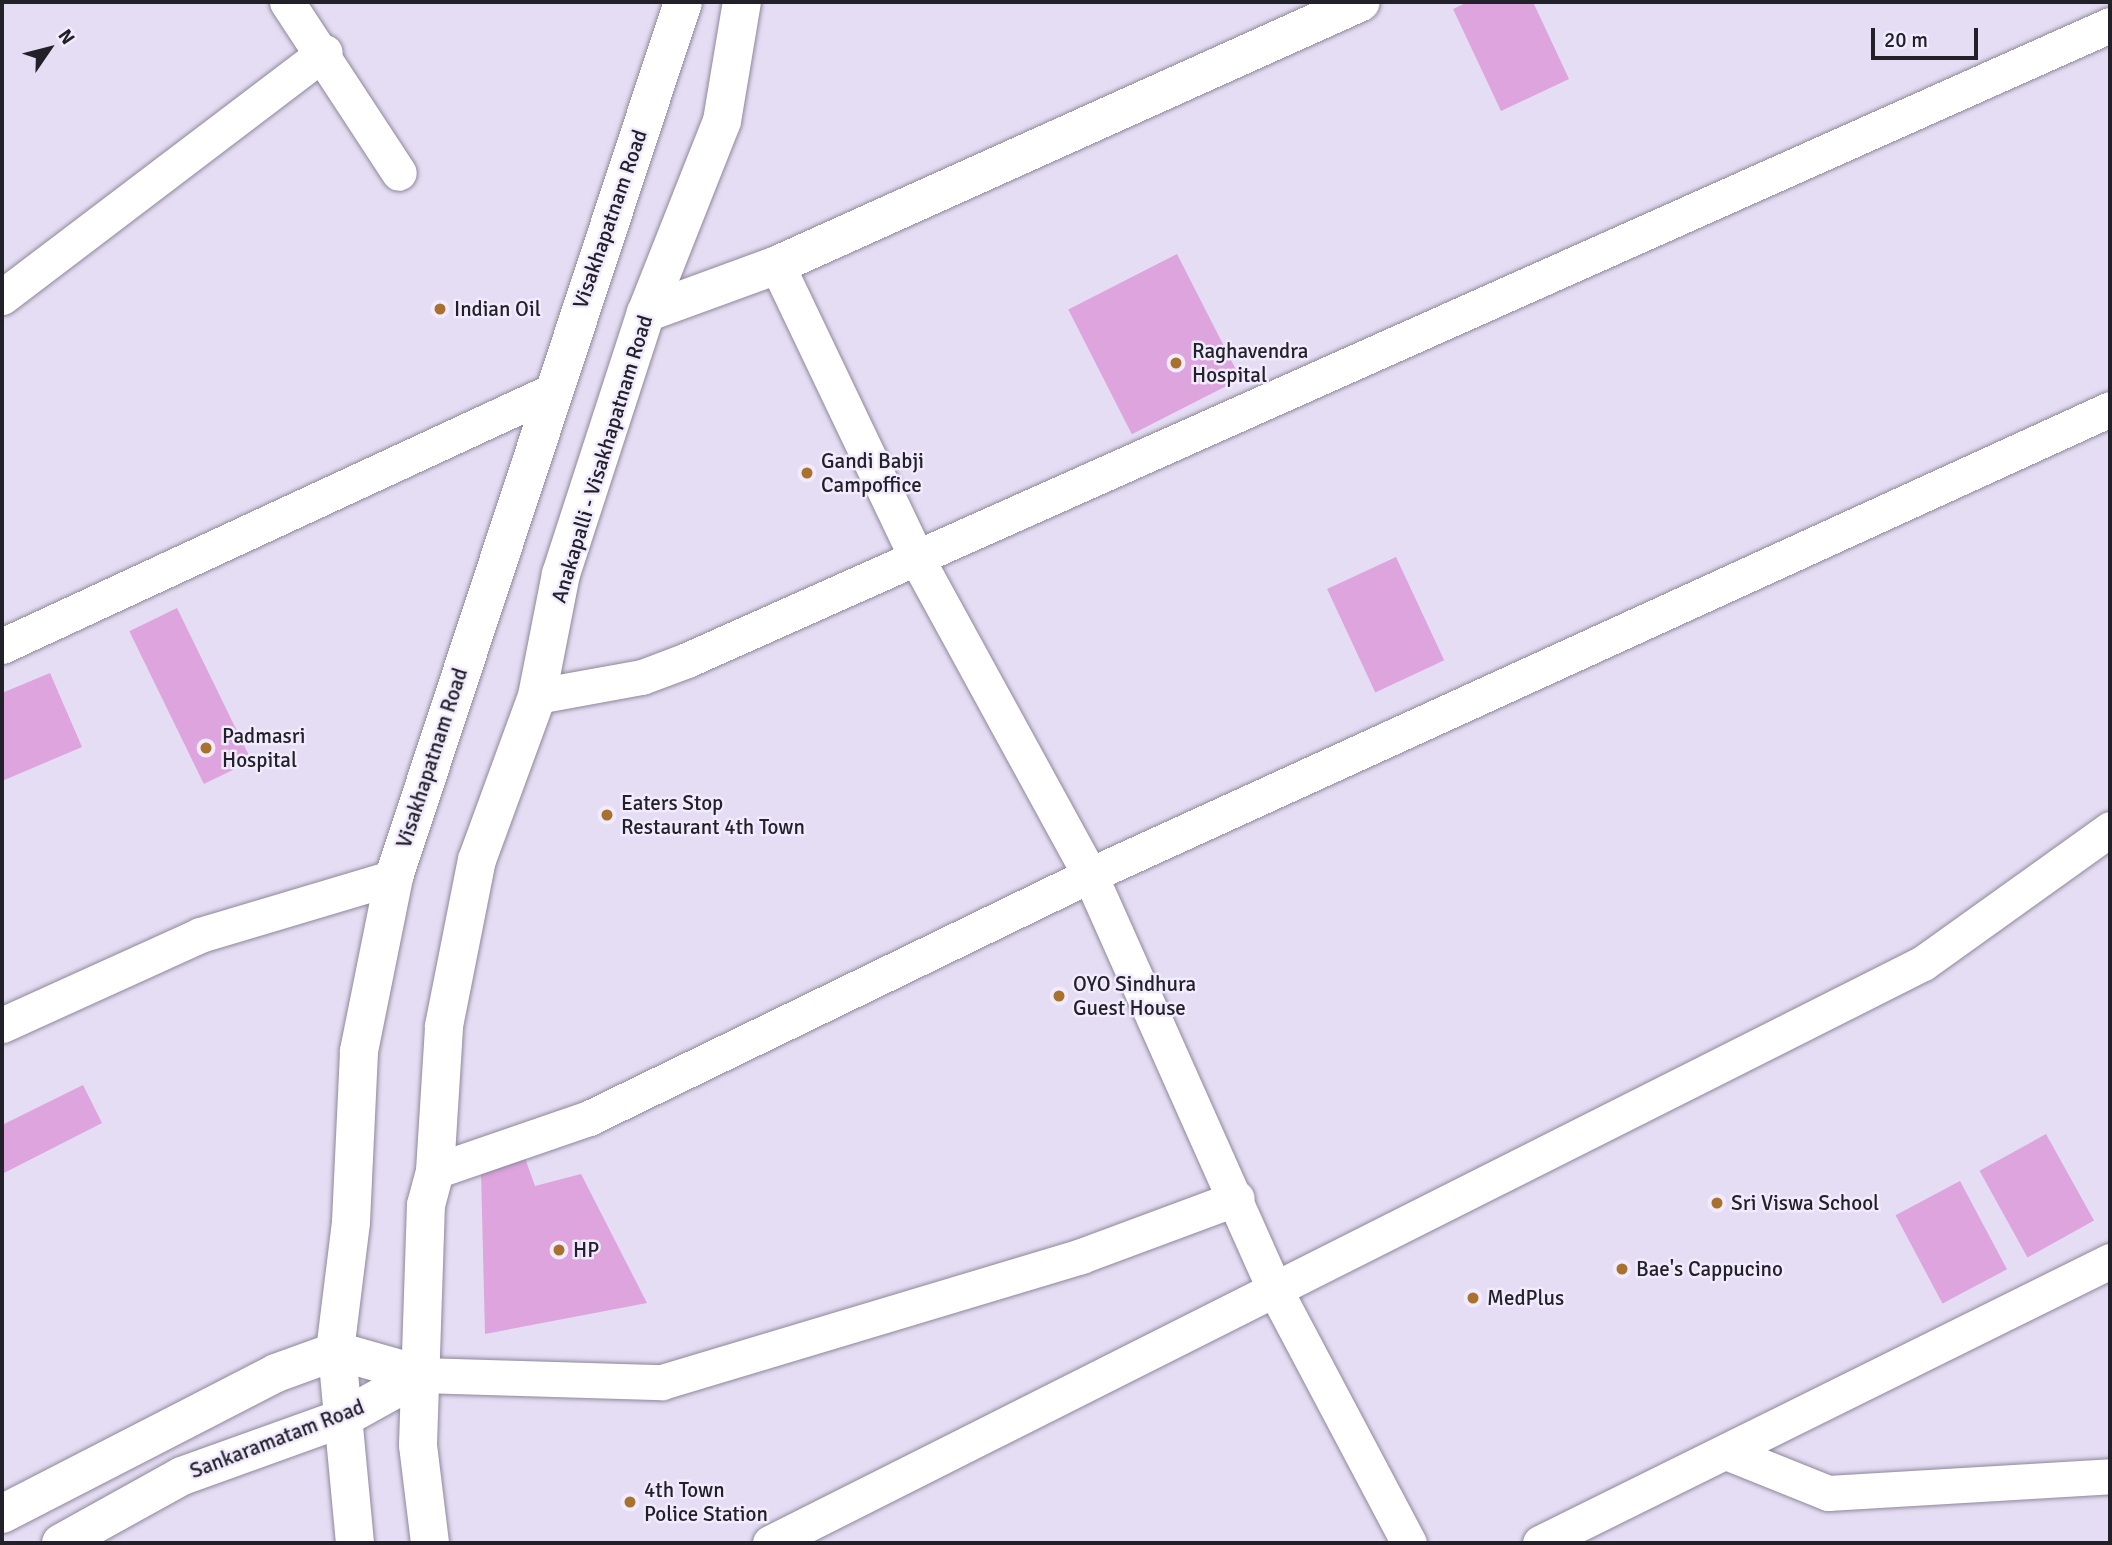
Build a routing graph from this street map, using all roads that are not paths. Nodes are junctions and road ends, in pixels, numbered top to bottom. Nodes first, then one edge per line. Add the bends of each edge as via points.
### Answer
1 (287, 2) edge
2 (742, 2) edge
3 (1361, 2) edge
4 (683, 3) edge
5 (2110, 25) edge
6 (325, 52) junction
7 (399, 173) dead end
8 (777, 265) junction
9 (2, 298) edge
10 (646, 313) junction
11 (551, 392) junction
12 (2110, 409) edge
13 (917, 559) junction
14 (2, 646) edge
15 (537, 696) junction
16 (2110, 828) edge
17 (1090, 875) junction
18 (394, 877) junction
19 (2, 1025) edge
20 (435, 1171) junction
21 (1237, 1198) junction
22 (2110, 1261) edge
23 (1275, 1290) junction
24 (337, 1351) junction
25 (421, 1376) junction
26 (343, 1418) junction
27 (1726, 1452) junction
28 (2110, 1476) edge
29 (2, 1514) edge
30 (61, 1543) edge
31 (355, 1543) edge
32 (430, 1543) edge
33 (770, 1543) edge
34 (1409, 1543) edge
35 (1540, 1543) edge

1 - 6 street
2 - 10 main road, Anakapalli - Visakhapatnam Road via 722,121
3 - 8 main road
4 - 11 main road, Visakhapatnam Road
5 - 13 street
6 - 7 street
6 - 9 street
8 - 10 main road
8 - 13 street
10 - 15 main road, Anakapalli - Visakhapatnam Road via 561,574
11 - 14 street
11 - 18 main road, Visakhapatnam Road
12 - 17 street
13 - 15 street via 642,677
13 - 17 street
15 - 20 main road, Anakapalli - Visakhapatnam Road via 477,860 444,1026
16 - 23 street via 1923,963
17 - 20 street via 589,1118
17 - 21 street
18 - 19 street via 200,935
18 - 24 main road, Visakhapatnam Road via 359,1051
20 - 25 main road, Anakapalli - Visakhapatnam Road via 426,1205
21 - 23 street
21 - 25 street via 1081,1256 662,1382
22 - 27 street
23 - 33 street
23 - 34 street
24 - 25 main road
24 - 26 main road, Visakhapatnam Road
24 - 29 main road via 276,1373
25 - 26 main road, Sankaramatam Road
25 - 32 main road, Anakapalli - Visakhapatnam Road via 418,1445
26 - 30 main road, Sankaramatam Road via 206,1465
26 - 31 main road, Visakhapatnam Road
27 - 28 street via 1828,1493
27 - 35 street

